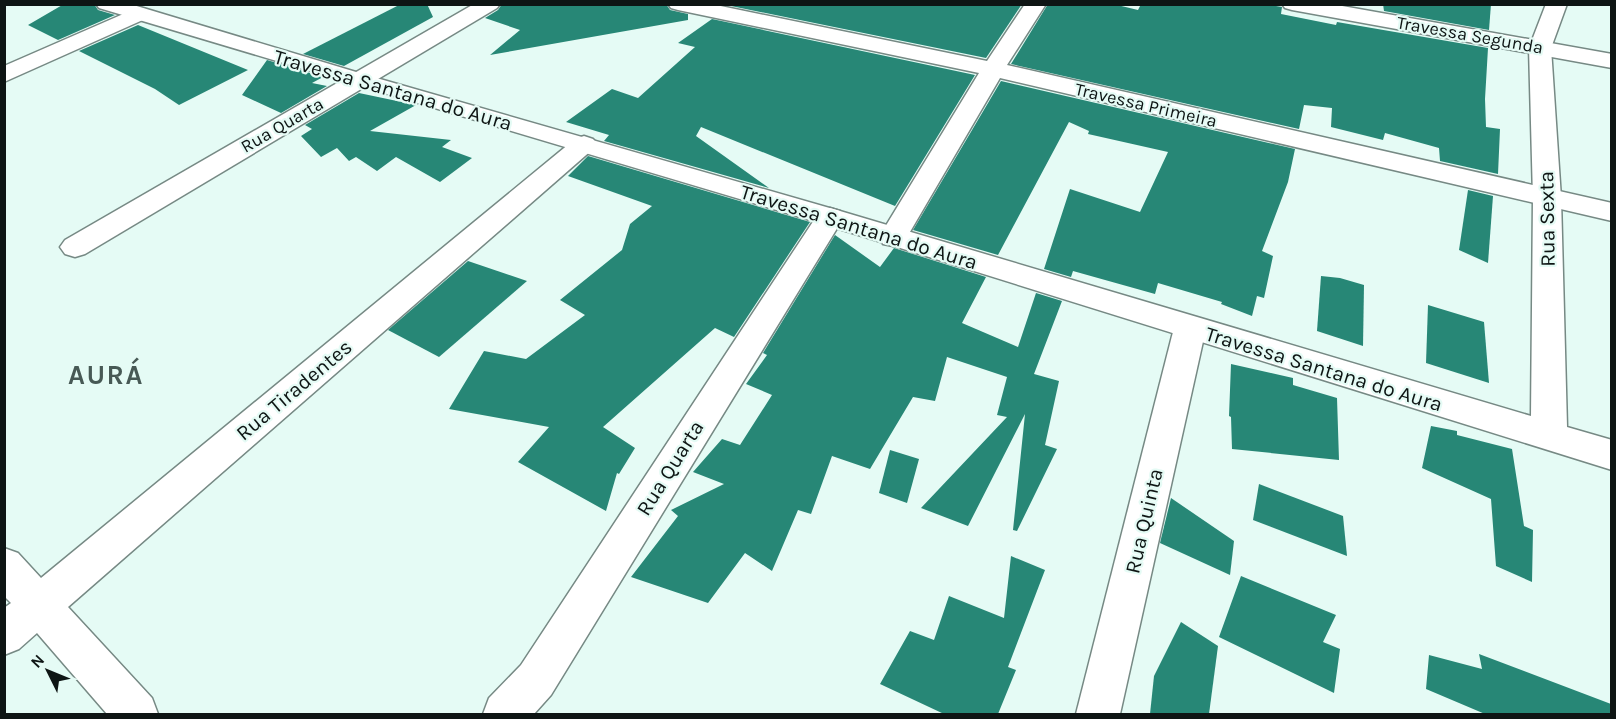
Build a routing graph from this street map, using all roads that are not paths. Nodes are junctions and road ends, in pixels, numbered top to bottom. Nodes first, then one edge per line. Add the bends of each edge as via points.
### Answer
1 (106, 4) edge
2 (490, 4) edge
3 (678, 4) edge
4 (1036, 4) edge
5 (1292, 4) edge
6 (1557, 4) edge
7 (137, 14) junction
8 (1540, 48) junction
9 (1611, 61) edge
10 (993, 69) junction
11 (4, 75) edge
12 (358, 81) junction
13 (584, 144) junction
14 (1548, 198) junction
15 (1611, 212) edge
16 (830, 217) junction
17 (893, 237) junction
18 (75, 247) dead end
19 (1190, 328) junction
20 (1549, 436) junction
21 (1611, 455) edge
22 (4, 566) edge
23 (40, 607) junction
24 (4, 635) edge
25 (136, 714) edge
26 (505, 714) edge
27 (1098, 714) edge

1 - 7 street, Travessa Santana do Aura
2 - 12 street, Rua Quarta
3 - 10 street, Travessa Primeira
4 - 10 street
5 - 8 street, Travessa Segunda
6 - 8 street, Rua Sexta
7 - 11 street
7 - 12 street, Travessa Santana do Aura
8 - 9 street, Travessa Segunda
8 - 14 street, Rua Sexta
10 - 14 street, Travessa Primeira
10 - 17 street
12 - 13 street, Travessa Santana do Aura
12 - 18 street, Rua Quarta
13 - 16 street, Travessa Santana do Aura
13 - 23 street, Rua Tiradentes
14 - 15 street, Travessa Primeira
14 - 20 street, Rua Sexta
16 - 17 street, Travessa Santana do Aura
16 - 26 street, Rua Quarta via 536,680
17 - 19 street, Travessa Santana do Aura
19 - 20 street, Travessa Santana do Aura
19 - 27 street, Rua Quinta
20 - 21 street, Travessa Santana do Aura
22 - 23 street
23 - 24 street, Rua Tiradentes
23 - 25 street

